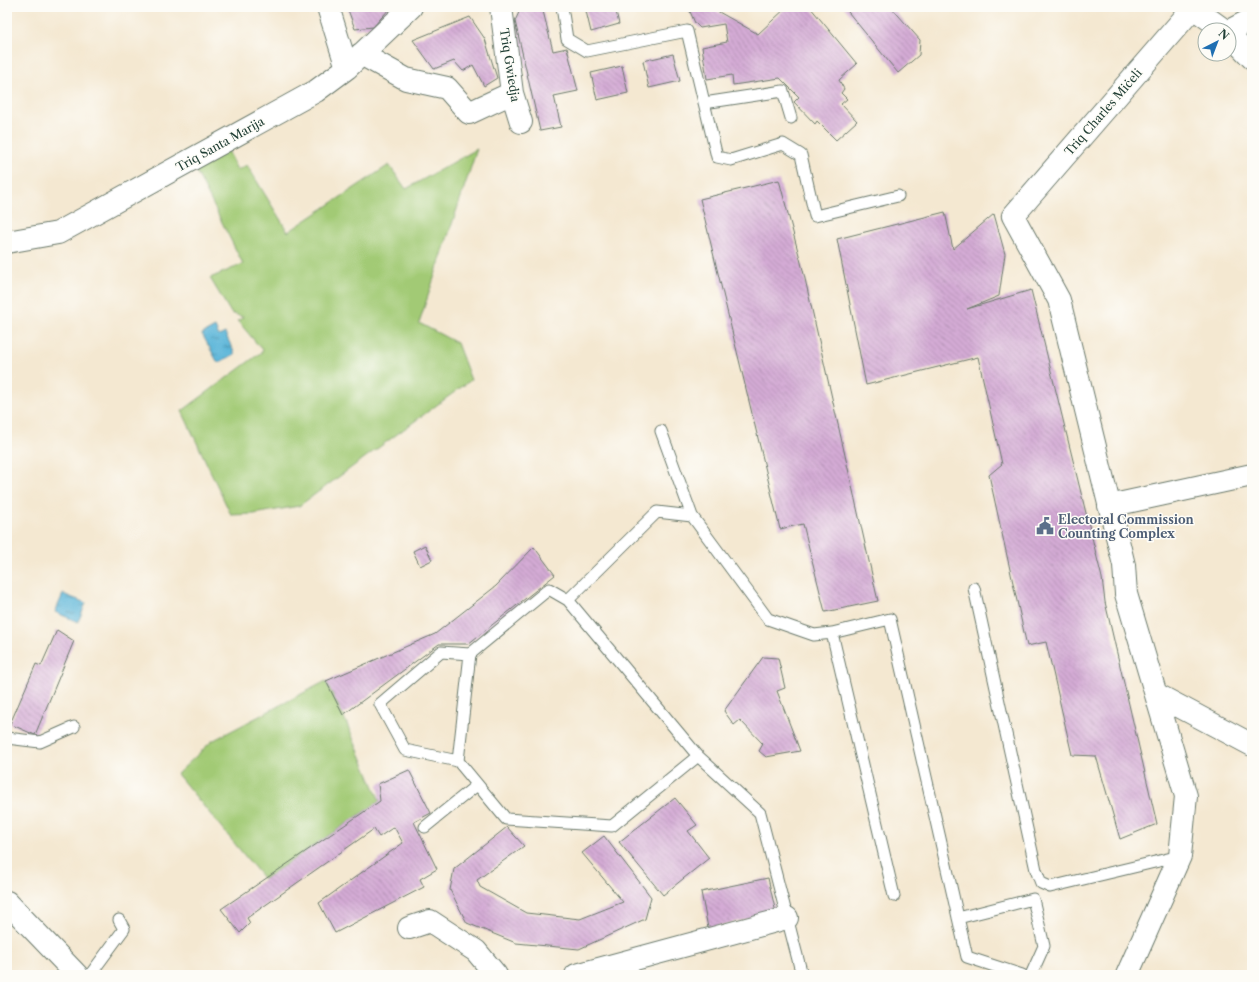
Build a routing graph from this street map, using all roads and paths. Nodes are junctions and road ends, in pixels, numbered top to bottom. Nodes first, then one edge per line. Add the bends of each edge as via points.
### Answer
1 (328, 7) edge
2 (411, 7) edge
3 (501, 7) edge
4 (562, 7) edge
5 (1192, 7) edge
6 (1252, 19) edge
7 (1213, 22) edge
8 (1237, 28) edge
9 (1237, 42) edge
10 (1252, 58) edge
11 (354, 61) junction
12 (512, 93) junction
13 (704, 103) junction
14 (791, 118) dead end
15 (521, 122) dead end
16 (898, 196) dead end
17 (7, 242) edge
18 (661, 431) dead end
19 (1252, 475) edge
20 (1109, 506) junction
21 (692, 516) junction
22 (974, 588) dead end
23 (568, 600) junction
24 (832, 633) junction
25 (470, 654) junction
26 (1156, 694) junction
27 (74, 727) dead end
28 (7, 738) edge
29 (1252, 744) edge
30 (698, 756) junction
31 (458, 761) junction
32 (477, 785) junction
33 (425, 827) dead end
34 (1180, 856) junction
35 (894, 896) dead end
36 (7, 902) edge
37 (787, 918) junction
38 (958, 918) junction
39 (119, 920) dead end
40 (409, 928) dead end
41 (621, 969) edge
42 (77, 975) edge
43 (90, 975) edge
44 (496, 975) edge
45 (576, 975) edge
46 (802, 975) edge
47 (1022, 975) edge
48 (1031, 975) edge
49 (1127, 975) edge

1 - 11 street
2 - 11 street, Triq Santa Marija
3 - 12 street, Triq Gwiedja
4 - 13 lane via 567,39 587,51 687,31
5 - 7 street
5 - 20 street, Triq Charles Miċeli via 1013,216 1059,300
6 - 8 street
9 - 10 street
11 - 12 street via 406,79 447,88 469,113
11 - 17 street, Triq Santa Marija via 316,91 58,233
12 - 15 street, Triq Gwiedja
13 - 14 lane via 783,91
13 - 16 lane via 717,157 731,160 784,144 801,155 815,216
18 - 21 lane
19 - 20 street
20 - 26 street via 1124,565 1126,594
21 - 23 lane via 657,512
21 - 24 lane via 768,619 814,635
22 - 34 lane via 1036,870 1041,882 1050,887
23 - 25 lane via 549,589
23 - 30 lane
24 - 35 lane
24 - 38 lane via 890,619
25 - 31 lane
25 - 31 lane via 441,652 380,704 405,750
26 - 29 street
26 - 34 street via 1186,796
27 - 28 lane via 40,742
30 - 32 lane via 612,826 506,819
30 - 37 lane via 760,812
31 - 32 lane
32 - 33 lane
34 - 49 street
36 - 42 street
37 - 41 street
37 - 46 lane
38 - 47 lane via 967,957
38 - 48 lane via 1033,899 1044,946
39 - 43 lane via 124,929
40 - 44 street via 430,921 476,951
41 - 45 street

